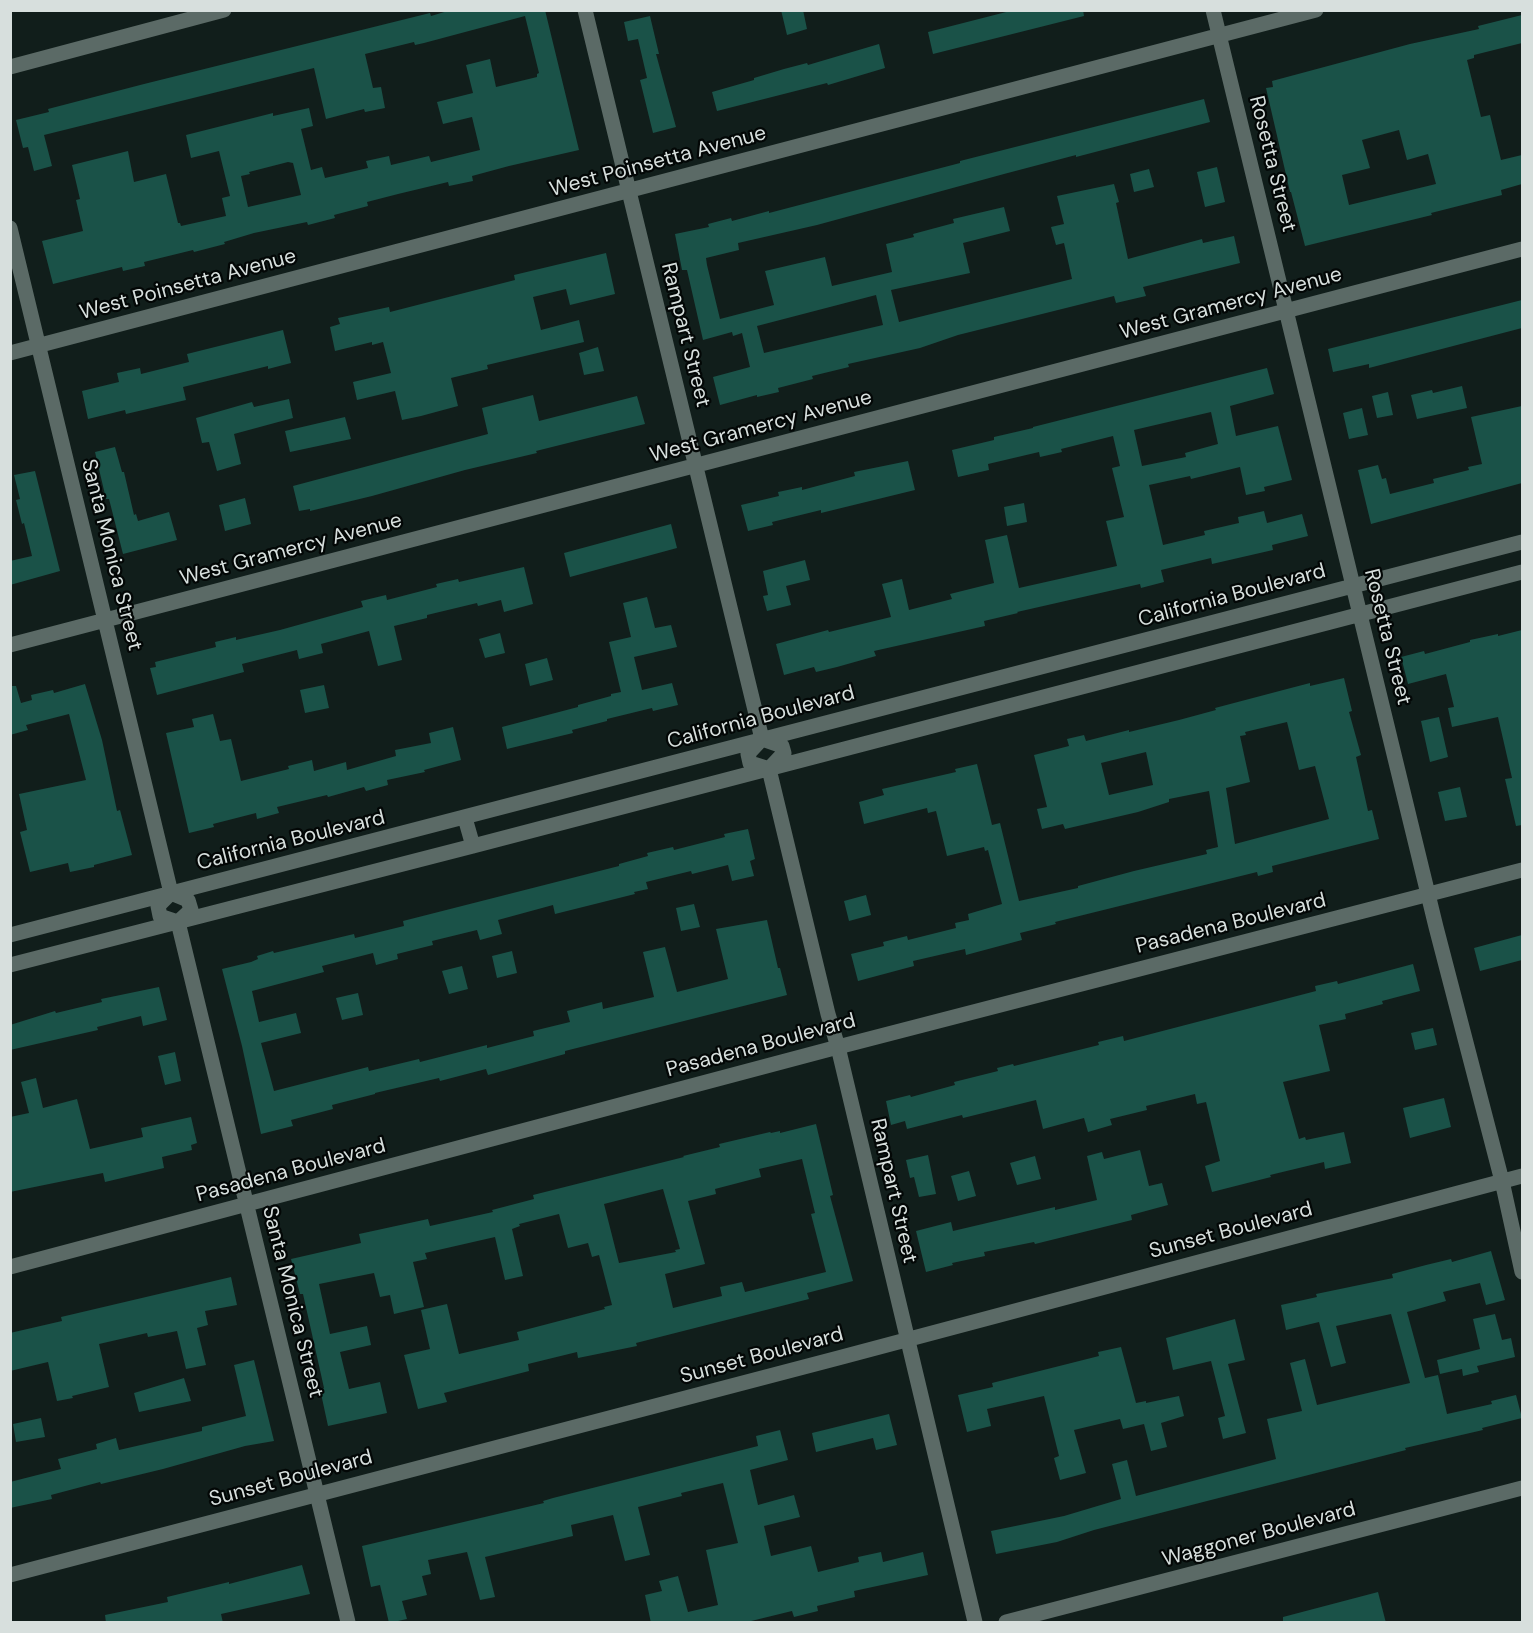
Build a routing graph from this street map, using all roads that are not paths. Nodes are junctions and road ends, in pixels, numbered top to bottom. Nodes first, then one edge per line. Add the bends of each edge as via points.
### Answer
1 (224, 10) edge
2 (585, 10) edge
3 (1213, 10) edge
4 (1316, 10) edge
5 (1219, 36) junction
6 (10, 67) edge
7 (629, 191) junction
8 (10, 228) edge
9 (1522, 249) edge
10 (1286, 311) junction
11 (39, 346) junction
12 (10, 353) edge
13 (695, 466) junction
14 (1522, 542) edge
15 (1522, 572) edge
16 (1353, 586) junction
17 (1360, 614) junction
18 (105, 621) junction
19 (10, 645) edge
20 (1059, 663) junction
21 (1066, 690) junction
22 (762, 739) junction
23 (769, 769) junction
24 (465, 818) junction
25 (473, 846) junction
26 (1522, 870) edge
27 (171, 893) junction
28 (1428, 895) junction
29 (178, 922) junction
30 (10, 935) edge
31 (10, 965) edge
32 (838, 1047) junction
33 (1522, 1176) edge
34 (1502, 1181) junction
35 (246, 1205) junction
36 (10, 1267) edge
37 (1522, 1272) edge
38 (906, 1340) junction
39 (1522, 1488) edge
40 (317, 1494) junction
41 (10, 1575) edge
42 (348, 1623) edge
43 (975, 1623) edge
44 (1006, 1623) edge

1 - 6 street
2 - 7 street, Rampart Street
3 - 5 street, Rosetta Street
4 - 5 street, West Poinsetta Avenue
5 - 7 street, West Poinsetta Avenue
5 - 10 street, Rosetta Street
7 - 11 street, West Poinsetta Avenue
7 - 13 street, Rampart Street
8 - 11 street, Santa Monica Street
9 - 10 street, West Gramercy Avenue
10 - 13 street, West Gramercy Avenue
10 - 16 street, Rosetta Street
11 - 12 street, West Poinsetta Avenue
11 - 18 street, Santa Monica Street
13 - 18 street, West Gramercy Avenue
13 - 22 street, Rampart Street
14 - 16 street, California Boulevard
15 - 17 street
16 - 17 street, Rosetta Street
16 - 20 street, California Boulevard
17 - 21 street
17 - 28 street, Rosetta Street
18 - 19 street, West Gramercy Avenue
18 - 27 street, Santa Monica Street
20 - 21 street
20 - 22 street, California Boulevard
21 - 23 street
22 - 23 street via 748,754 750,763
22 - 23 street via 782,746 784,753
22 - 24 street, California Boulevard
23 - 25 street
23 - 32 street, Rampart Street
24 - 25 street
24 - 27 street, California Boulevard
25 - 29 street
26 - 28 street, Pasadena Boulevard
27 - 29 street via 188,900 191,910
27 - 30 street, California Boulevard
28 - 32 street, Pasadena Boulevard
28 - 34 street, Rosetta Street
29 - 31 street
29 - 35 street, Santa Monica Street
32 - 35 street, Pasadena Boulevard
32 - 38 street, Rampart Street
33 - 34 street, Sunset Boulevard
34 - 37 street, Rosetta Street
34 - 38 street, Sunset Boulevard
35 - 36 street, Pasadena Boulevard
35 - 40 street, Santa Monica Street
38 - 40 street, Sunset Boulevard
38 - 43 street, Rampart Street
39 - 44 street, Waggoner Boulevard
40 - 41 street, Sunset Boulevard
40 - 42 street, Santa Monica Street

